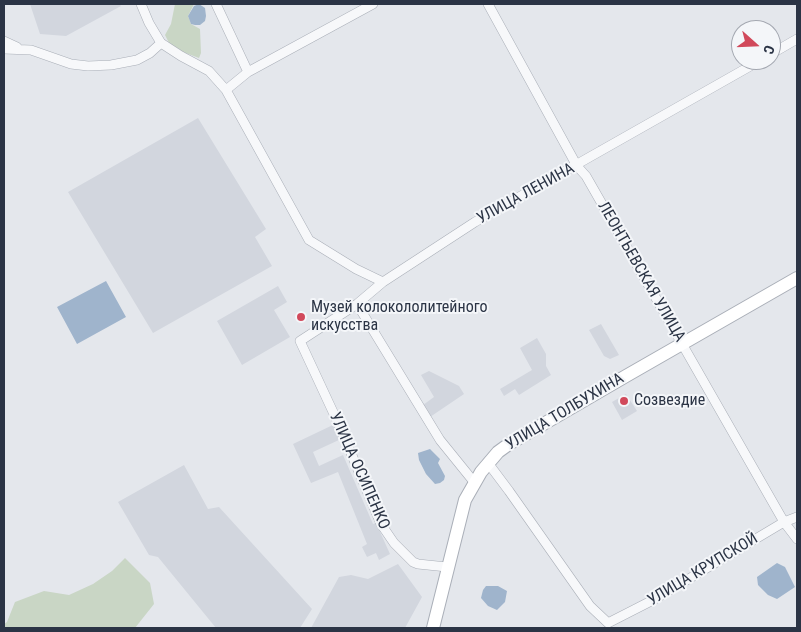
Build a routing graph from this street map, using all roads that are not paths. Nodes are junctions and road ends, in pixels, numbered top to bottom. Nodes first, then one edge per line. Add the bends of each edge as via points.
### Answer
1 (141, 4) edge
2 (216, 4) edge
3 (373, 4) edge
4 (488, 4) edge
5 (797, 39) edge
6 (4, 41) edge
7 (162, 43) junction
8 (20, 48) junction
9 (781, 48) edge
10 (4, 49) edge
11 (744, 70) edge
12 (248, 72) junction
13 (226, 90) junction
14 (577, 166) junction
15 (797, 278) edge
16 (383, 282) junction
17 (357, 304) junction
18 (300, 341) joint
19 (683, 343) junction
20 (488, 463) junction
21 (474, 482) junction
22 (797, 517) edge
23 (784, 522) junction
24 (797, 539) edge
25 (447, 567) junction
26 (608, 626) edge
27 (433, 628) edge

1 - 7 street
2 - 12 street
3 - 12 street
4 - 14 street, ЛЕОНТЬЕВСКАЯ УЛИЦА
5 - 9 street
6 - 8 street
7 - 8 street via 137,60 88,66
7 - 13 street via 209,71
8 - 10 street
11 - 14 street, УЛИЦА ЛЕНИНА
12 - 13 street
13 - 16 street via 309,240 356,270
14 - 16 street, УЛИЦА ЛЕНИНА via 475,222
14 - 19 street, ЛЕОНТЬЕВСКАЯ УЛИЦА via 586,176
15 - 19 main road, УЛИЦА ТОЛБУХИНА
16 - 17 street, УЛИЦА ЛЕНИНА
17 - 18 street, УЛИЦА ЛЕНИНА
17 - 21 street via 440,440
18 - 25 street, УЛИЦА ОСИПЕНКО via 381,524 413,562
19 - 20 main road, УЛИЦА ТОЛБУХИНА via 509,444
19 - 23 street, ЛЕОНТЬЕВСКАЯ УЛИЦА
20 - 21 main road, УЛИЦА ТОЛБУХИНА
20 - 26 street via 590,606
21 - 25 main road, УЛИЦА ТОЛБУХИНА via 465,500
22 - 23 street, УЛИЦА КРУПСКОЙ
23 - 24 street, ЛЕОНТЬЕВСКАЯ УЛИЦА
23 - 26 street, УЛИЦА КРУПСКОЙ
25 - 27 main road, УЛИЦА ТОЛБУХИНА

